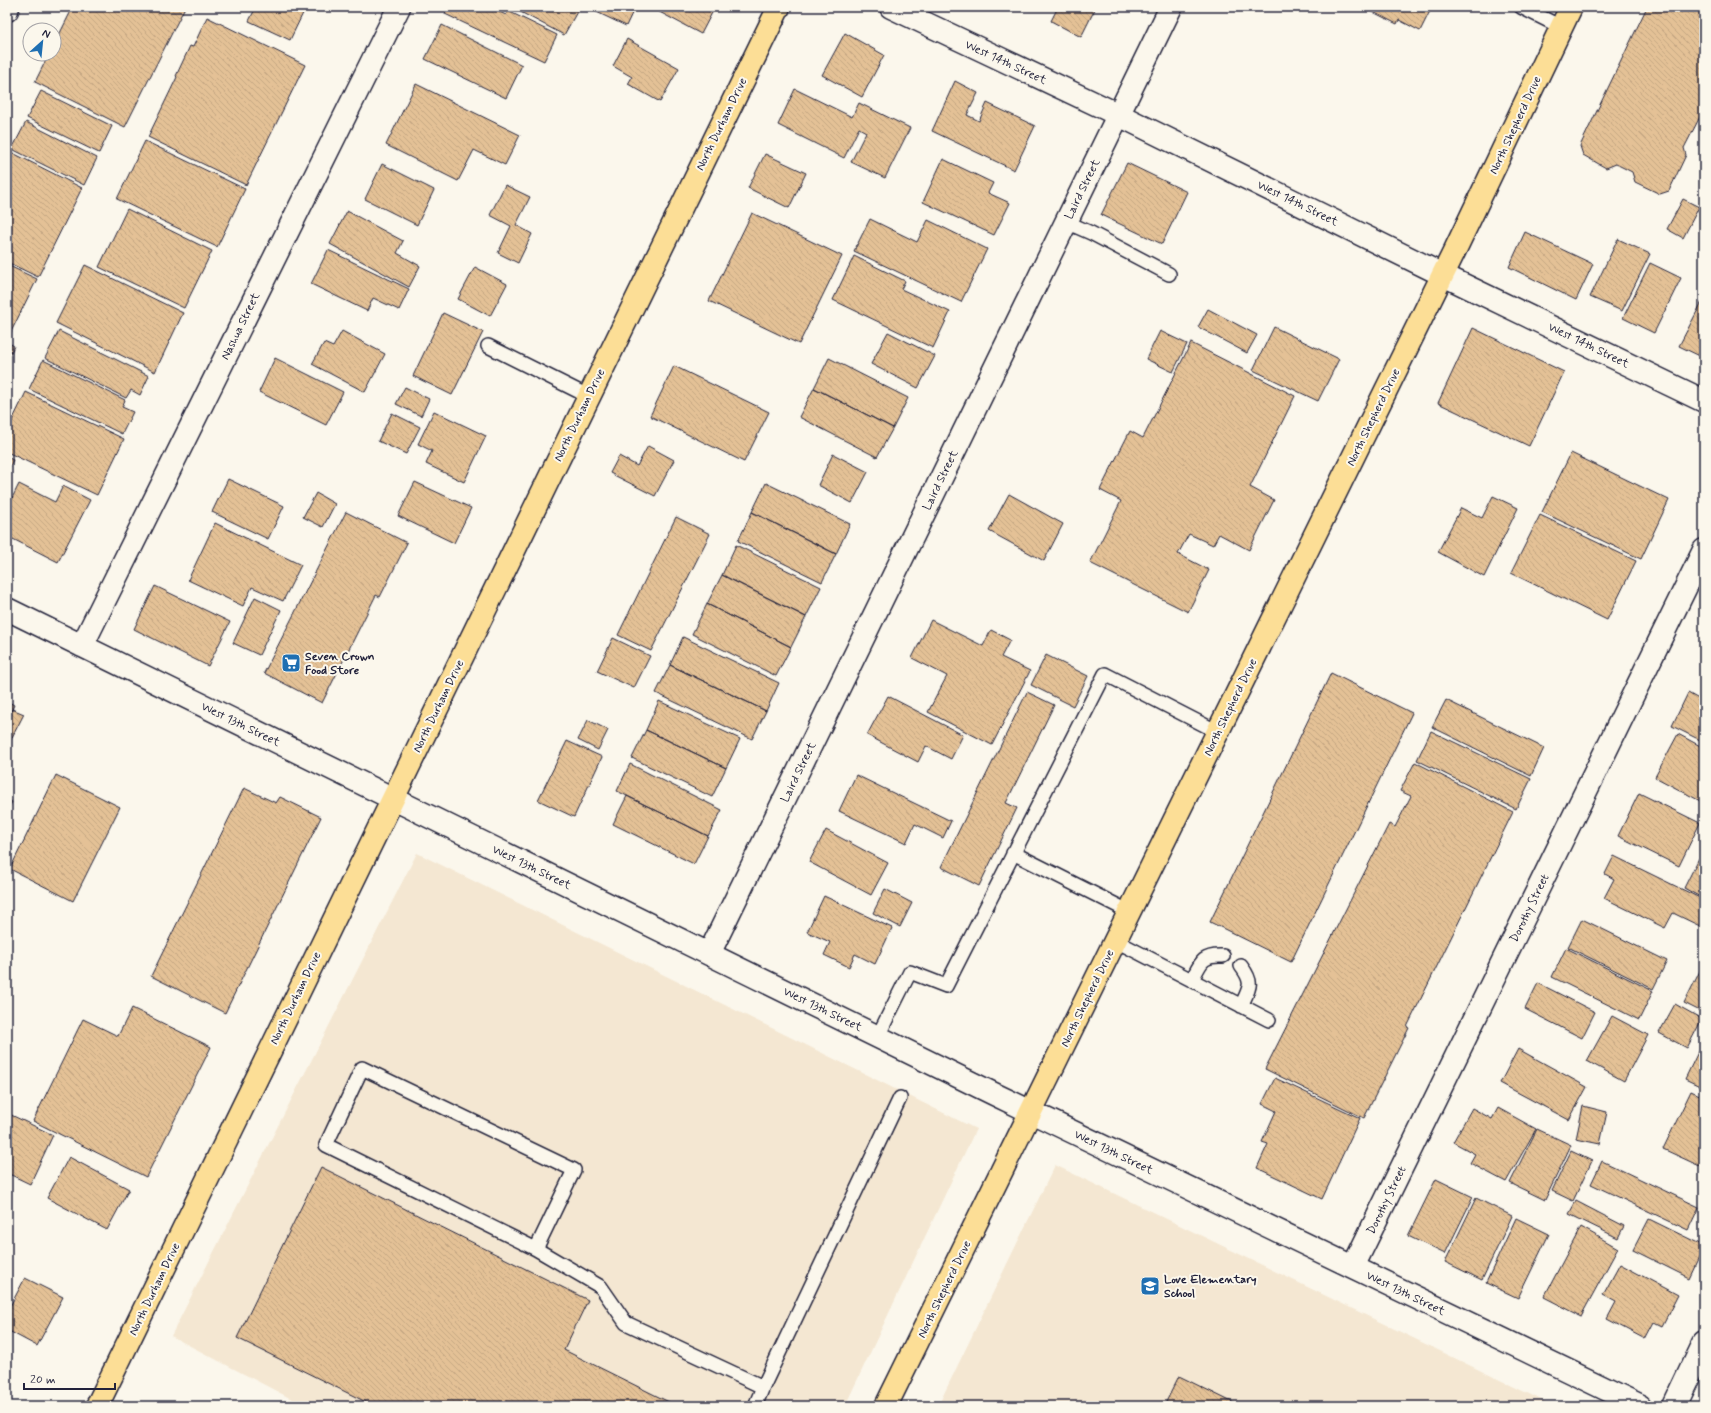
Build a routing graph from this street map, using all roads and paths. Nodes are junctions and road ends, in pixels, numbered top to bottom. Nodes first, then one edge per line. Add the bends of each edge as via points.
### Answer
1 (8, 7) edge
2 (399, 7) edge
3 (779, 7) edge
4 (891, 7) edge
5 (1171, 7) edge
6 (1521, 7) edge
7 (1571, 7) edge
8 (7, 10) edge
9 (1561, 27) junction
10 (1119, 115) junction
11 (1066, 222) junction
12 (1169, 274) dead end
13 (1442, 275) junction
14 (488, 346) dead end
15 (588, 396) junction
16 (1704, 401) edge
17 (1704, 550) edge
18 (7, 609) edge
19 (82, 646) junction
20 (1218, 732) junction
21 (392, 798) junction
22 (1013, 853) junction
23 (1130, 912) junction
24 (1116, 941) junction
25 (709, 954) junction
26 (1223, 956) dead end
27 (1241, 966) dead end
28 (1192, 980) junction
29 (1242, 1006) junction
30 (1269, 1020) dead end
31 (878, 1036) junction
32 (900, 1098) dead end
33 (1032, 1112) junction
34 (536, 1249) junction
35 (1353, 1267) junction
36 (1704, 1343) edge
37 (763, 1387) junction
38 (97, 1406) edge
39 (755, 1406) edge
40 (886, 1406) edge
41 (1641, 1406) edge
42 (1674, 1406) edge

1 - 8 street
2 - 19 street, Nashua Street
3 - 15 main road, North Durham Drive
4 - 10 street, West 14th Street
5 - 10 street, Laird Street
6 - 9 lane
7 - 9 main road, North Shepherd Drive
9 - 13 main road, North Shepherd Drive
10 - 11 street, Laird Street
10 - 13 street, West 14th Street
11 - 12 lane
11 - 25 street, Laird Street
13 - 16 street, West 14th Street
13 - 20 main road, North Shepherd Drive
14 - 15 lane
15 - 21 main road, North Durham Drive
17 - 35 street, Dorothy Street
18 - 19 street, West 13th Street
19 - 21 street, West 13th Street
20 - 22 lane via 1105,674
20 - 23 main road, North Shepherd Drive
21 - 25 street, West 13th Street
21 - 38 main road, North Durham Drive
22 - 23 lane
22 - 31 lane via 946,986 910,972
23 - 24 main road, North Shepherd Drive
24 - 28 lane
24 - 33 main road, North Shepherd Drive
25 - 31 street, West 13th Street
26 - 28 lane via 1205,958
27 - 29 lane via 1250,982
28 - 29 lane
29 - 30 lane
31 - 33 street, West 13th Street
32 - 37 lane
33 - 35 street, West 13th Street
33 - 40 main road, North Shepherd Drive
34 - 34 lane via 574,1170 362,1068 326,1145
34 - 37 lane via 601,1287 626,1323
35 - 41 street, West 13th Street
36 - 42 street
37 - 39 lane

